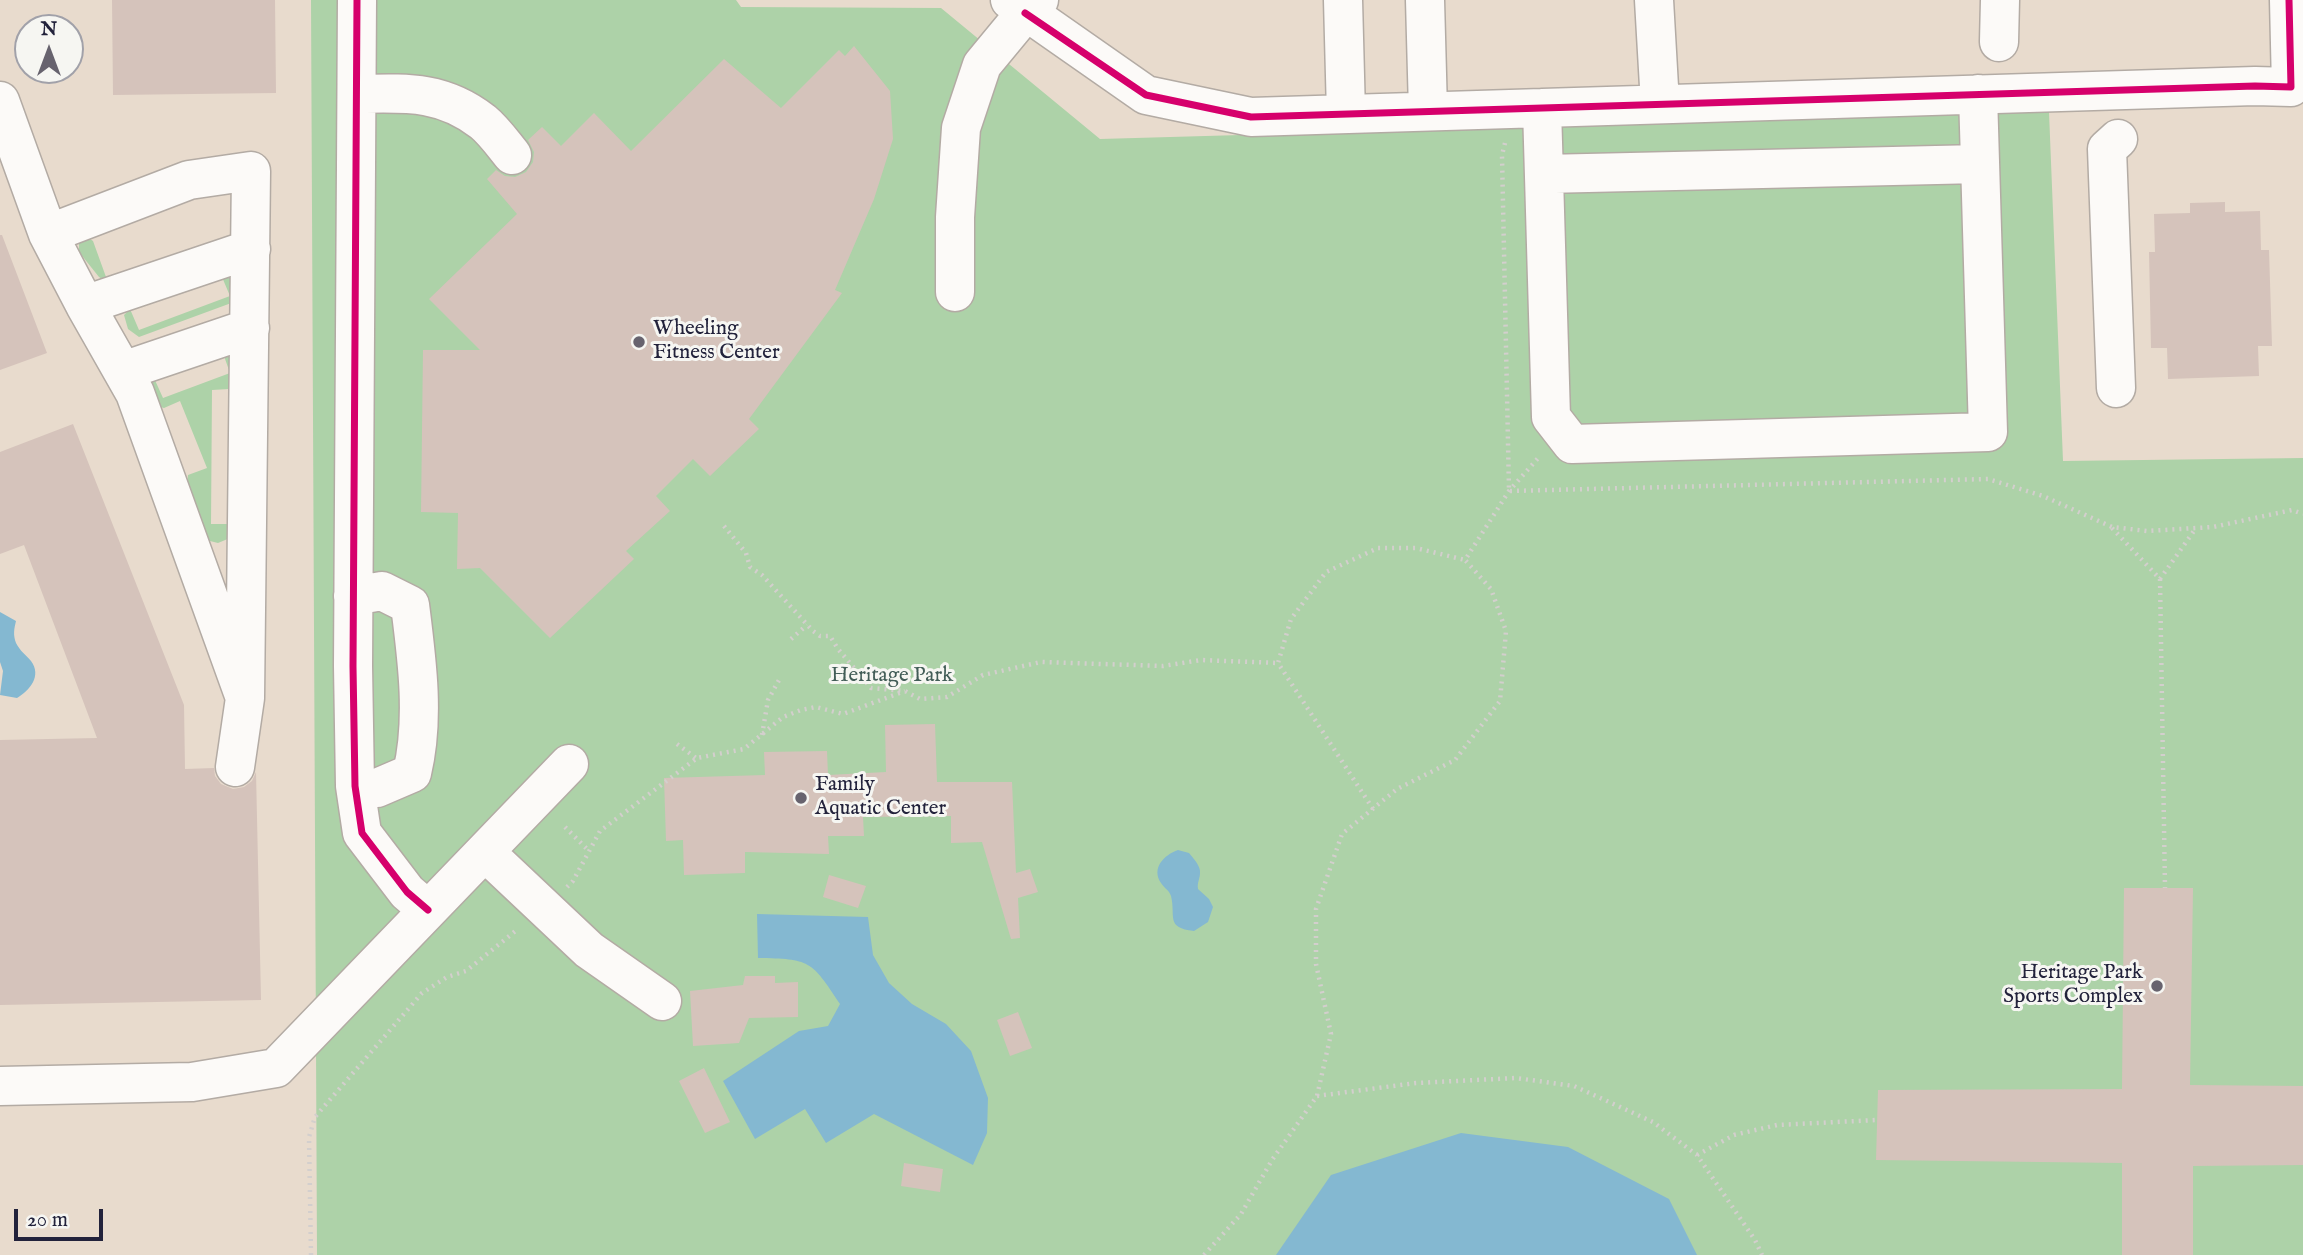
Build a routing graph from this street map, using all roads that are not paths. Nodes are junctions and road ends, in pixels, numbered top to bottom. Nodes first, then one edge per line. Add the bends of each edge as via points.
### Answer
1 (357, 0) edge
2 (1343, 0) edge
3 (1425, 0) edge
4 (1654, 0) edge
5 (2000, 0) edge
6 (2289, 0) edge
7 (1025, 4) edge
8 (2000, 42) dead end
9 (357, 94) junction
10 (1978, 94) junction
11 (0, 101) edge
12 (1660, 104) junction
13 (1542, 108) junction
14 (1428, 111) junction
15 (1346, 114) junction
16 (2118, 139) dead end
17 (512, 155) dead end
18 (1980, 164) junction
19 (1544, 174) junction
20 (48, 234) junction
21 (251, 249) junction
22 (955, 292) dead end
23 (85, 304) junction
24 (250, 328) junction
25 (123, 371) junction
26 (2116, 388) dead end
27 (353, 596) junction
28 (244, 698) junction
29 (569, 764) dead end
30 (235, 767) dead end
31 (355, 786) junction
32 (485, 852) junction
33 (428, 911) junction
34 (662, 1001) dead end
35 (0, 1086) edge

1 - 9 street
2 - 15 street
3 - 14 street
4 - 12 street
5 - 8 street
6 - 10 street via 2291,87
7 - 15 street via 1146,95 1251,117
7 - 22 street via 982,65 961,128
9 - 17 street via 417,93 452,102 484,123
9 - 27 street
10 - 12 street
10 - 18 street
11 - 20 street
12 - 13 street
13 - 14 street
13 - 19 street
14 - 15 street
16 - 26 street via 2107,149
18 - 19 street
18 - 19 street via 1988,432 1572,444 1551,418
20 - 21 street via 189,180 251,171
20 - 23 street
21 - 23 street
21 - 24 street
23 - 25 street
24 - 25 street
24 - 28 street
25 - 28 street via 135,393
27 - 31 street
27 - 31 street via 382,591 410,605 417,665 418,748 412,773 377,788
28 - 30 street
29 - 32 street
31 - 33 street via 362,833 407,892
32 - 33 street
32 - 34 street via 589,950
33 - 35 street via 276,1069 192,1082

